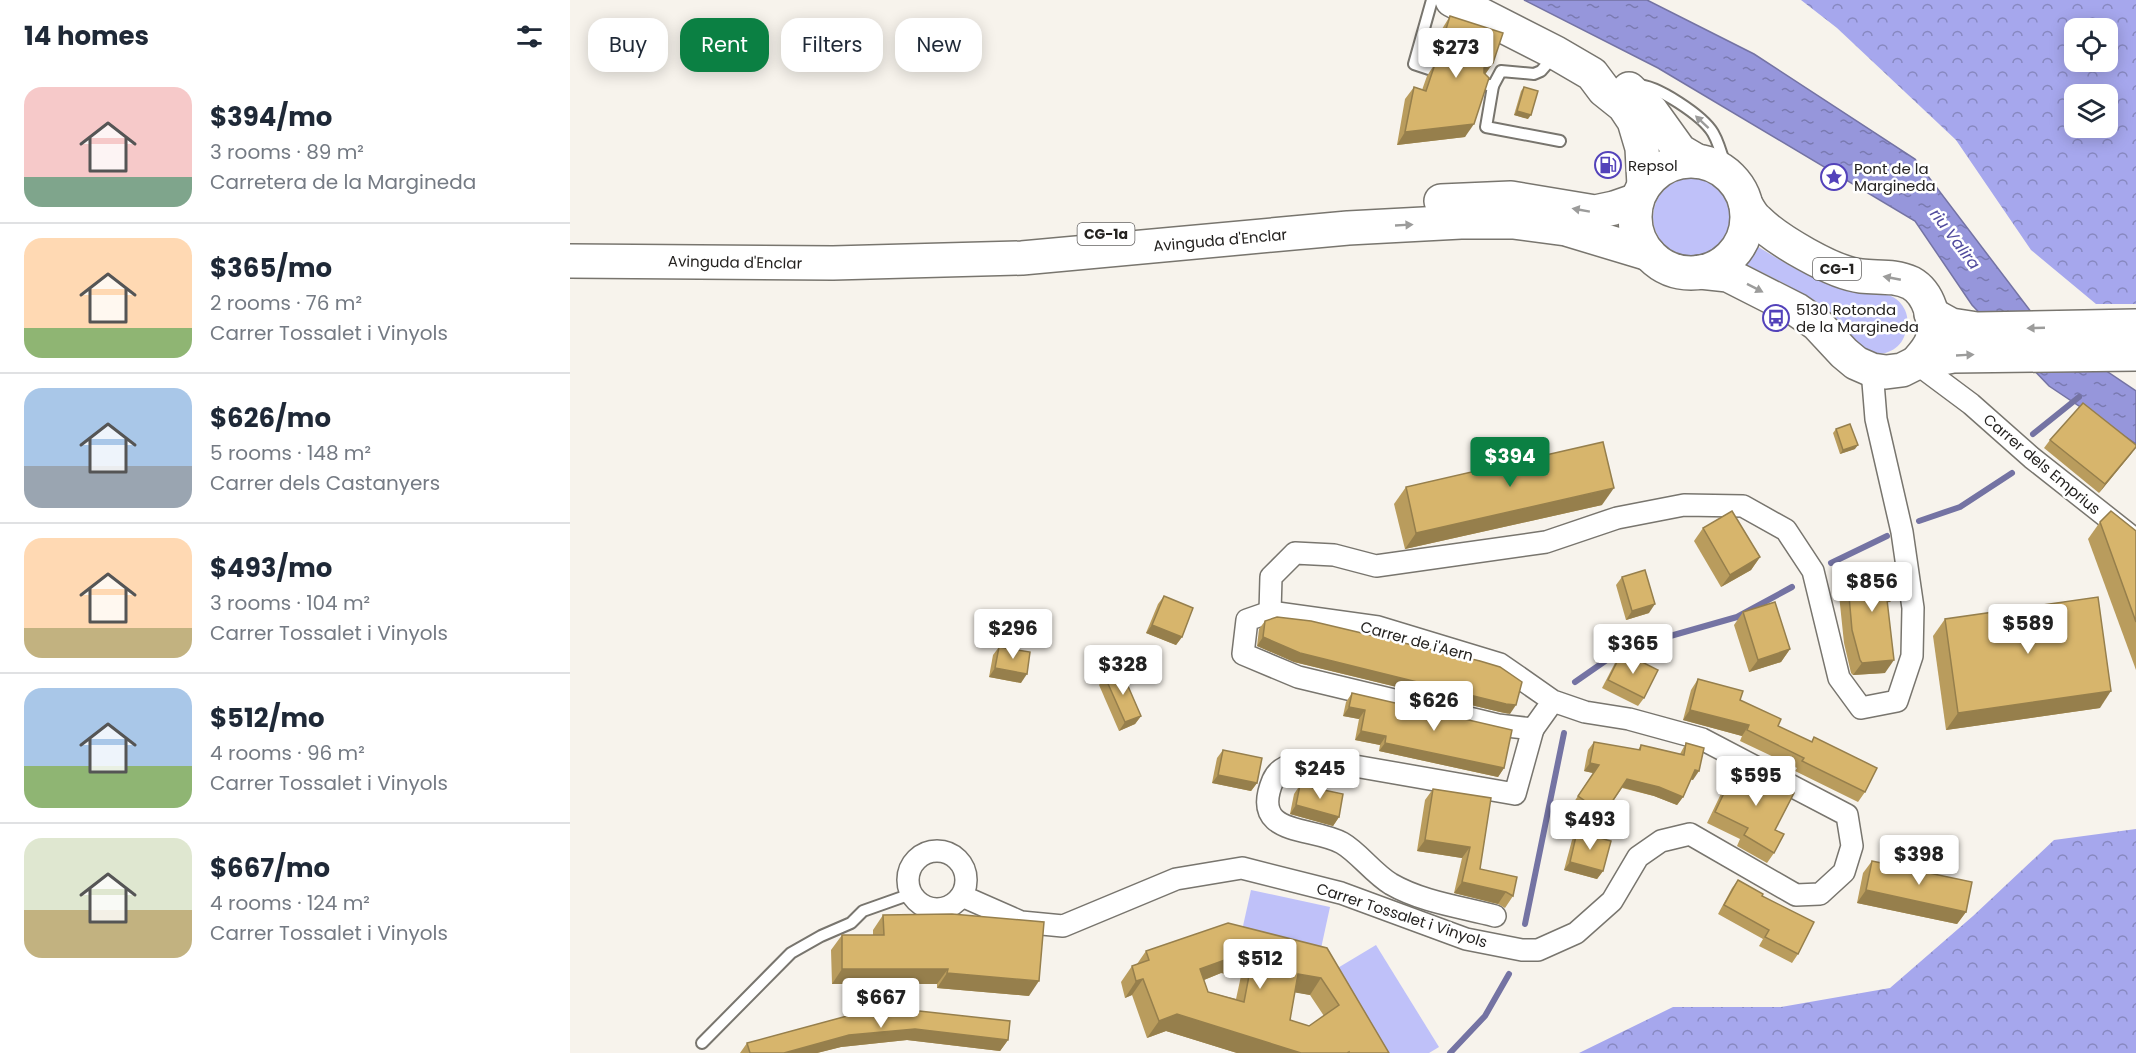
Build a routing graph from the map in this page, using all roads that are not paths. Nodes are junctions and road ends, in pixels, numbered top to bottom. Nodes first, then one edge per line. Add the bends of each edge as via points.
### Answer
1 (1432, 0) edge
2 (1452, 0) edge
3 (1556, 53) junction
4 (1429, 69) dead end
5 (1593, 74) junction
6 (1482, 83) edge
7 (1624, 85) junction
8 (1493, 86) junction
9 (1560, 141) dead end
10 (1697, 161) junction
11 (1727, 173) junction
12 (1641, 193) junction
13 (1746, 205) junction
14 (570, 240) edge
15 (1649, 255) junction
16 (570, 261) edge
17 (1700, 272) junction
18 (1931, 314) junction
19 (2136, 326) edge
20 (2127, 354) edge
21 (1916, 363) junction
22 (1872, 370) junction
23 (2136, 540) edge
24 (1270, 612) junction
25 (1553, 700) junction
26 (1533, 729) junction
27 (911, 894) junction
28 (962, 896) junction
29 (1495, 916) dead end
30 (702, 1043) dead end

1 - 4 lane via 1414,64
2 - 3 main road
3 - 5 main road
3 - 8 lane via 1534,74 1501,71
5 - 7 main road via 1612,76
5 - 12 main road via 1634,121 1642,148
6 - 8 lane
7 - 10 main road via 1653,112 1680,151
11 -> 7 lane via 1713,132 1704,120 1655,89 1642,84
8 - 9 lane via 1486,127
10 - 11 main road
10 - 12 main road via 1667,166 1654,174
11 - 13 main road, CG-1 via 1738,185
12 -> 14 main road, Avinguda d'Enclar / CG-1a via 1614,208 1595,212 1511,198 1404,203 1081,236 989,241
12 - 15 main road via 1635,214 1636,229
13 - 17 main road via 1745,233 1735,252 1719,265
18 -> 13 main road, CG-1 via 1913,284 1898,278 1843,272 1823,263 1772,234
16 -> 15 main road, Avinguda d'Enclar / CG-1a via 833,263 1022,258 1336,229 1461,222 1513,222 1566,229
15 - 17 main road via 1672,270
17 -> 22 main road via 1728,275 1797,310 1856,363
19 -> 18 main road via 1977,329 1951,325
18 - 21 main road via 1932,339
21 -> 20 main road via 1953,356
21 - 22 main road via 1902,370
21 - 23 street, Carrer dels Emprius
22 - 24 street via 1876,419 1902,532 1913,608 1912,656 1897,701 1861,708 1839,678 1813,571 1786,530 1743,506 1684,505 1617,518 1546,542 1376,566 1334,555 1295,553 1271,577
24 - 25 street, Carrer de i'Aern via 1378,627 1500,664
24 - 26 street via 1247,620 1243,654 1298,677
25 - 26 street
25 - 28 street, Carrer Tossalet i Vinyols via 1586,712 1702,739 1847,815 1852,846 1844,872 1820,894 1796,896 1690,834 1661,840 1638,857 1611,901 1576,933 1538,950 1466,939 1341,893 1242,868 1176,879 1063,926 1021,922
26 - 29 street via 1515,794 1326,761 1288,767 1274,777 1267,799 1267,808 1275,820 1289,828 1344,843 1390,884 1416,896
27 - 28 street via 926,907 936,909 946,908
27 - 28 street via 908,885 912,866 934,851 959,861 966,878
27 - 30 lane via 863,911 850,924 791,953

